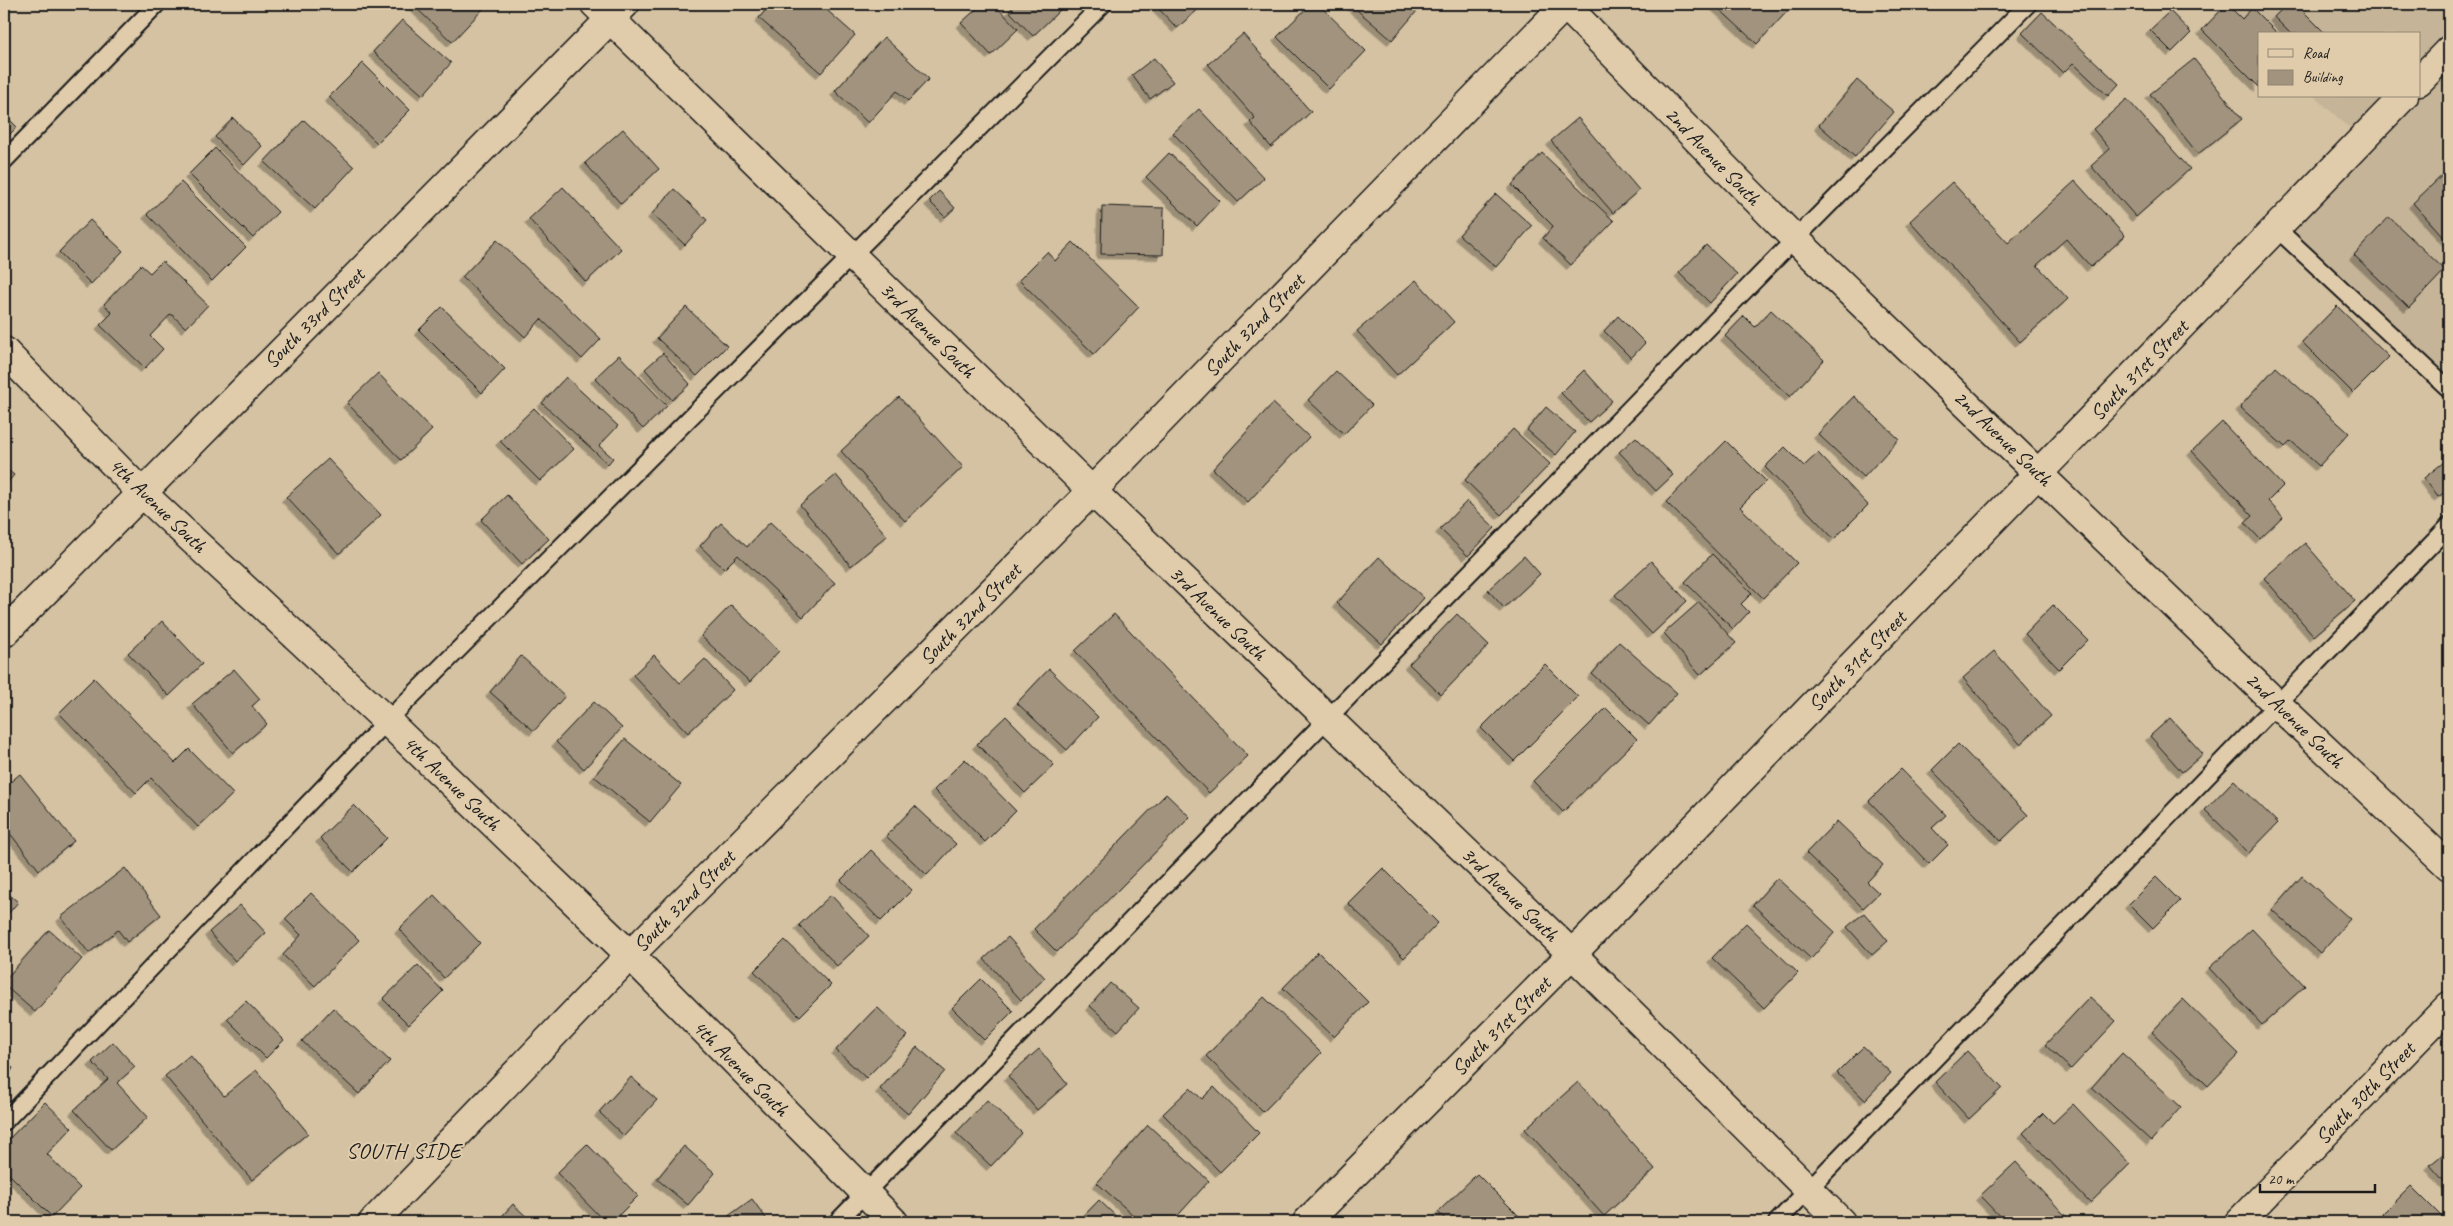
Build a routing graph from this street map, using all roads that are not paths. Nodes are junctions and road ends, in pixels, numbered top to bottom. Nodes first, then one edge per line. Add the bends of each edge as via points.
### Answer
1 (157, 4) edge
2 (1103, 4) edge
3 (1565, 4) edge
4 (2028, 4) edge
5 (610, 9) edge
6 (2449, 50) edge
7 (2420, 80) edge
8 (2402, 98) edge
9 (4, 161) edge
10 (2275, 227) junction
11 (1795, 239) junction
12 (851, 254) junction
13 (4, 351) edge
14 (2449, 389) edge
15 (2040, 473) junction
16 (1092, 491) junction
17 (141, 492) junction
18 (2449, 526) edge
19 (4, 633) edge
20 (2278, 704) junction
21 (1329, 718) junction
22 (388, 721) junction
23 (2449, 866) edge
24 (1572, 954) junction
25 (630, 955) junction
26 (2449, 1006) edge
27 (4, 1122) edge
28 (1809, 1190) junction
29 (865, 1194) junction
30 (373, 1222) edge
31 (837, 1222) edge
32 (894, 1222) edge
33 (1307, 1222) edge
34 (1777, 1222) edge
35 (1841, 1222) edge
36 (2239, 1222) edge

1 - 9 lane
2 - 12 lane
3 - 11 street, 2nd Avenue South
3 - 16 street, South 32nd Street
4 - 11 lane
5 - 12 street, 3rd Avenue South
5 - 17 street, South 33rd Street
6 - 7 street
8 - 10 street, South 31st Street
10 - 14 lane
10 - 15 street, South 31st Street
11 - 15 street, 2nd Avenue South
11 - 21 lane
12 - 16 street, 3rd Avenue South
12 - 22 lane
13 - 17 street, 4th Avenue South
15 - 20 street, 2nd Avenue South
15 - 24 street, South 31st Street
16 - 21 street, 3rd Avenue South
16 - 25 street, South 32nd Street
17 - 19 street, South 33rd Street
17 - 22 street, 4th Avenue South
18 - 20 lane
20 - 23 street, 2nd Avenue South
20 - 28 lane
21 - 24 street, 3rd Avenue South
21 - 29 lane
22 - 25 street, 4th Avenue South
22 - 27 lane
24 - 28 street, 3rd Avenue South
24 - 33 street, South 31st Street
25 - 29 street, 4th Avenue South
25 - 30 street, South 32nd Street
26 - 36 street, South 30th Street
28 - 34 lane
28 - 35 street, 3rd Avenue South
29 - 31 lane
29 - 32 street, 4th Avenue South

